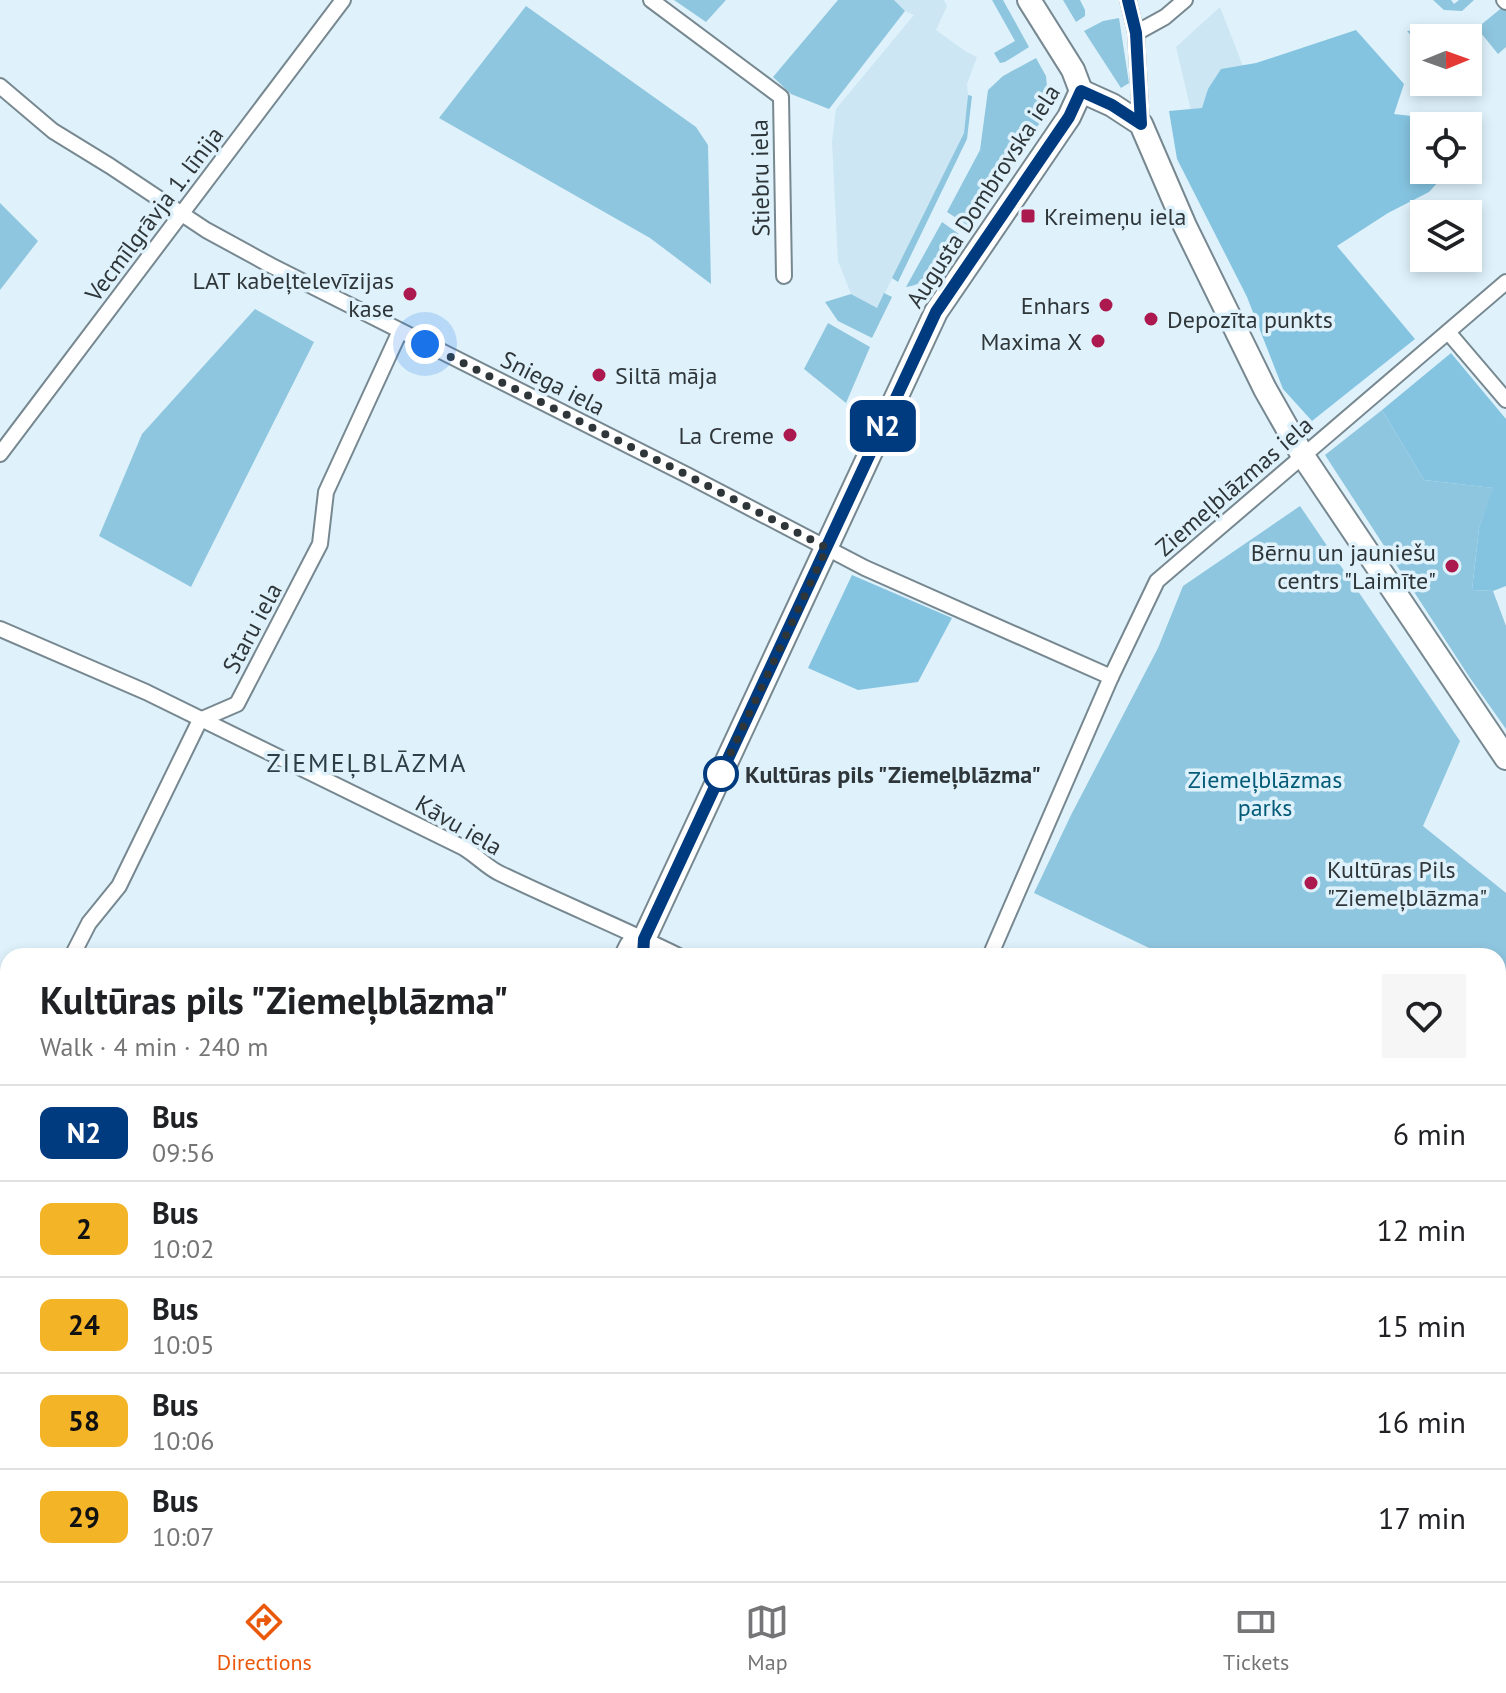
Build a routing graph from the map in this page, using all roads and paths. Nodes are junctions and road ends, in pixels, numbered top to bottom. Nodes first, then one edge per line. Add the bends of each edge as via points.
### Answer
1 (343, 0) edge
2 (651, 0) edge
3 (1029, 0) edge
4 (1185, 0) edge
5 (1128, 2) edge
6 (1136, 33) junction
7 (0, 86) edge
8 (1081, 91) junction
9 (1141, 124) junction
10 (181, 213) junction
11 (784, 276) dead end
12 (1506, 282) edge
13 (400, 331) junction
14 (1448, 332) junction
15 (1506, 400) edge
16 (0, 454) edge
17 (1303, 456) junction
18 (827, 548) junction
19 (0, 629) edge
20 (1111, 677) junction
21 (200, 720) junction
22 (1506, 758) edge
23 (76, 948) edge
24 (644, 948) edge
25 (993, 948) edge

1 - 10 street, Vecmīlgrāvja 1. līnija
2 - 11 street, Stiebru iela via 781,97
3 - 8 main road
4 - 6 street
5 - 6 street
6 - 9 street
7 - 10 street, Sniega iela via 53,131
8 - 9 main road
8 - 18 main road, Augusta Dombrovska iela via 1069,117 936,312
9 - 17 main road via 1185,226
10 - 13 street, Sniega iela
10 - 16 street, Vecmīlgrāvja 1. līnija
12 - 14 street, Ziemeļblāzmas iela
13 - 18 street, Sniega iela
13 - 21 street, Staru iela via 326,492 314,557 237,704
14 - 15 street
14 - 17 street, Ziemeļblāzmas iela
17 - 20 street, Ziemeļblāzmas iela via 1157,581
17 - 22 main road
18 - 20 street, Sniega iela
18 - 24 main road, Augusta Dombrovska iela
19 - 21 street, Kāvu iela
20 - 25 street, Ziemeļblāzmas iela
21 - 23 street via 119,886
21 - 24 street, Kāvu iela via 464,848 495,871

